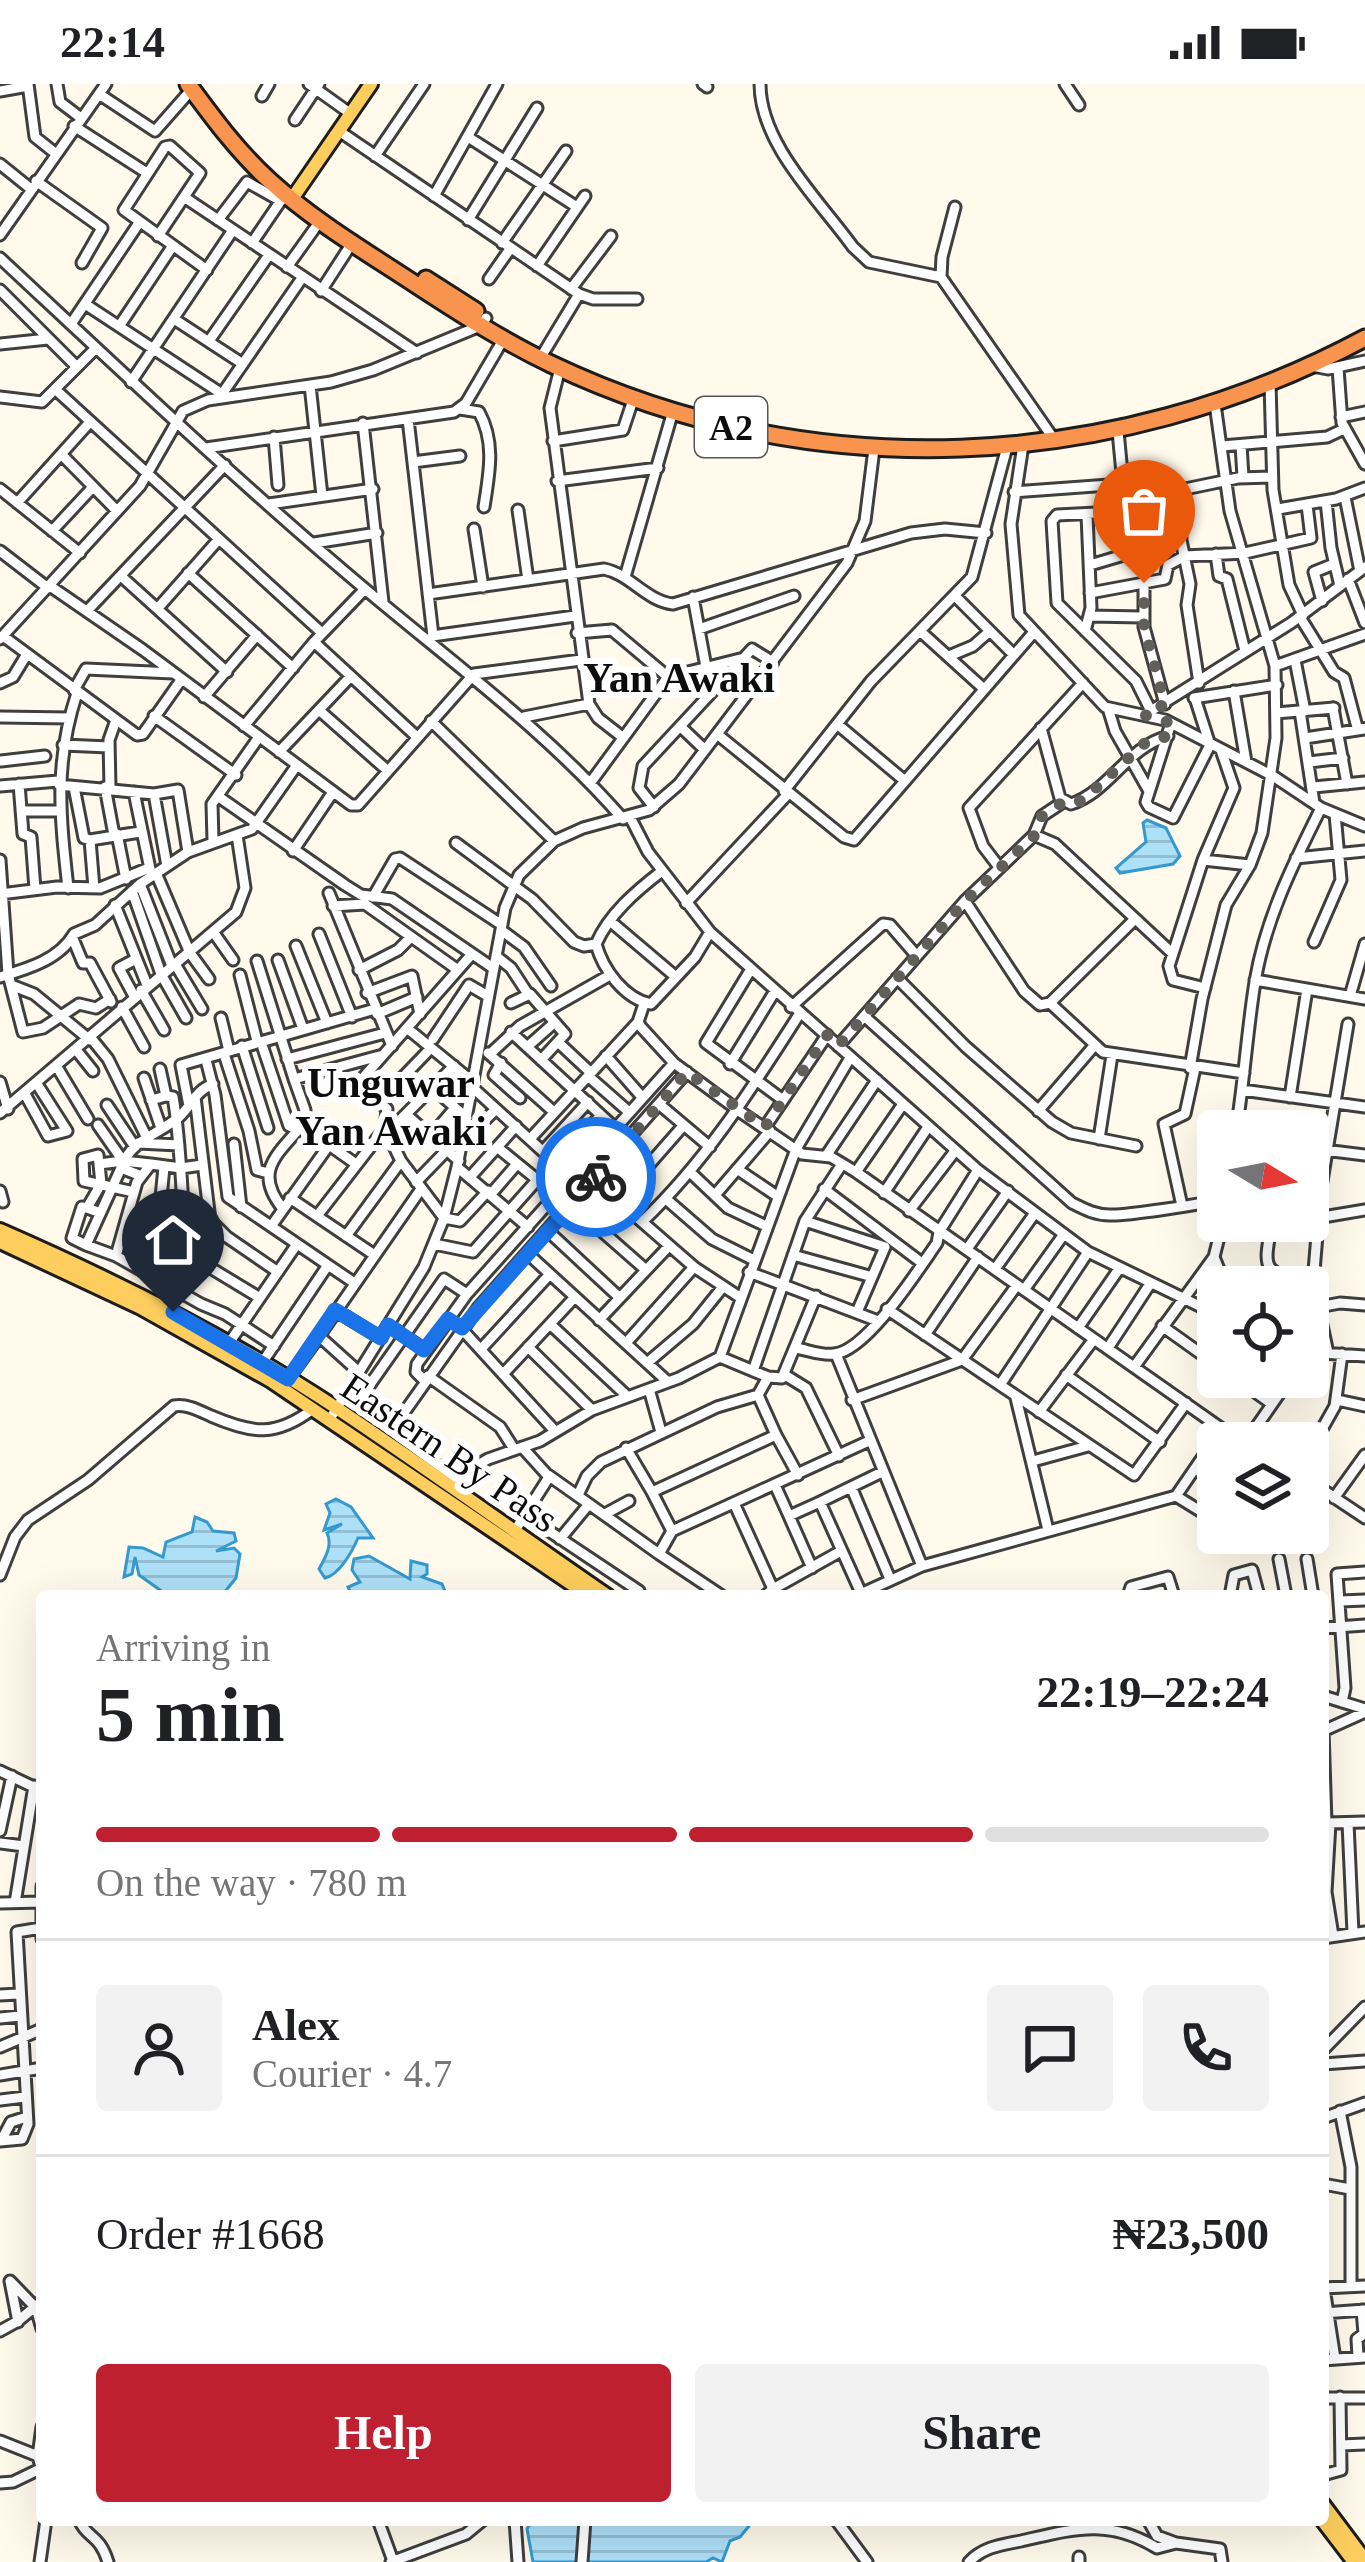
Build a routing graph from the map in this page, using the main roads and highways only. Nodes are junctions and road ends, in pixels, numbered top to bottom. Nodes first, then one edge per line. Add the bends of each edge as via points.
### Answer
1 (371, 84) edge
2 (192, 86) edge
3 (287, 196) junction
4 (483, 322) junction
5 (1365, 334) edge
6 (0, 1230) edge
7 (0, 1242) edge
8 (336, 1408) junction
9 (581, 1590) edge
10 (599, 1590) edge
11 (1329, 2512) edge
12 (1327, 2526) edge
13 (1365, 2560) edge
14 (1354, 2562) edge

1 - 3 main road
2 - 3 highway, A2
3 - 4 highway, A2
3 - 4 highway, A2
4 - 5 highway, A2 via 694,409 813,434 931,442 1051,435 1146,417
4 - 5 highway, A2 via 560,368 673,411 874,449 1015,446 1118,430 1270,383
6 - 8 main road, Eastern By Pass via 229,1343
7 - 8 main road, Eastern By Pass via 185,1331 313,1409
8 - 9 main road, Eastern By Pass
8 - 10 main road, Eastern By Pass
11 - 13 main road
12 - 14 main road

